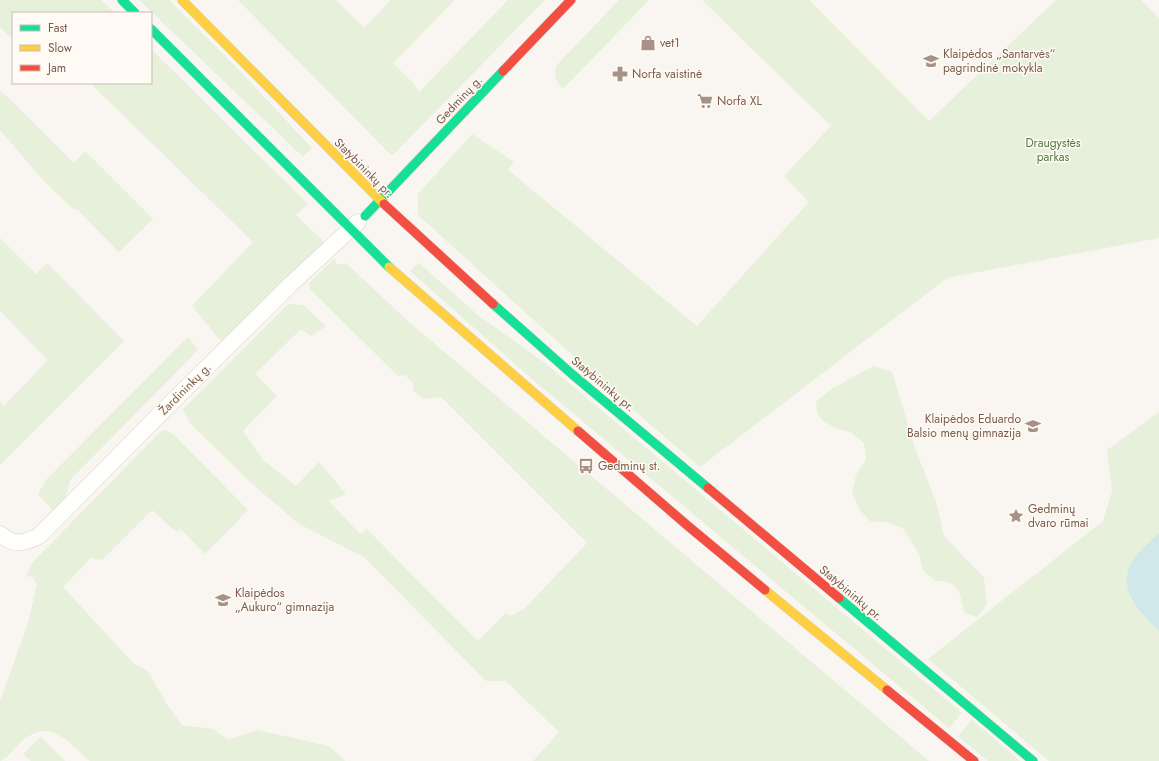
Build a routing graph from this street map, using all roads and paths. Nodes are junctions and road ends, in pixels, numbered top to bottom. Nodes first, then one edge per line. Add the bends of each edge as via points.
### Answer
1 (122, 0) edge
2 (182, 0) edge
3 (570, 0) edge
4 (134, 12) edge
5 (152, 30) edge
6 (380, 201) junction
7 (365, 216) joint
8 (350, 230) junction
9 (0, 534) edge
10 (974, 761) edge
11 (1033, 761) edge

1 - 4 main road
2 - 6 main road, Statybininkų pr.
3 - 6 main road, Gedminų g.
5 - 8 main road
6 - 7 main road, Gedminų g.
6 - 11 main road, Statybininkų pr. via 573,375
7 - 8 street, Žardininkų g.
8 - 9 street, Žardininkų g. via 162,411 39,536 21,543 10,542
8 - 10 main road via 386,265 688,526

